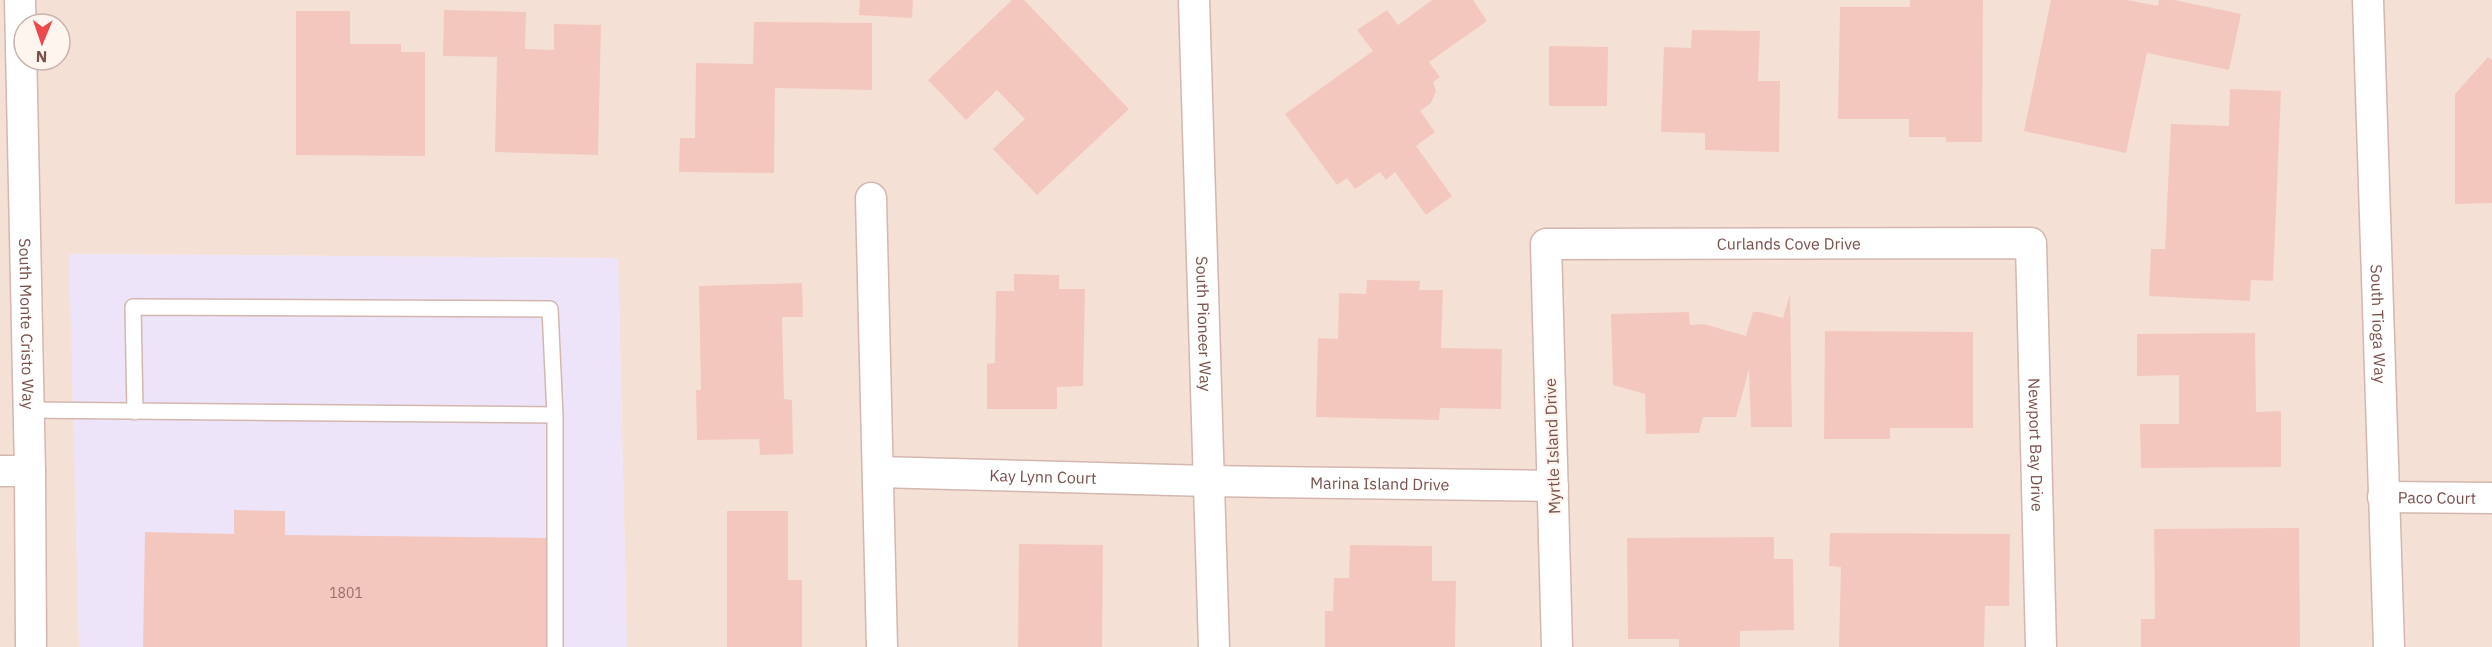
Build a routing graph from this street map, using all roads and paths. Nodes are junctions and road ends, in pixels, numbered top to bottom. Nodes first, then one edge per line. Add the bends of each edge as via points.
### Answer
1 (20, 0) edge
2 (1194, 0) edge
3 (2368, 0) edge
4 (871, 198) dead end
5 (2031, 243) joint
6 (1546, 244) joint
7 (28, 411) junction
8 (135, 412) junction
9 (555, 415) junction
10 (0, 471) edge
11 (30, 471) junction
12 (878, 472) junction
13 (1209, 481) junction
14 (1553, 486) junction
15 (2383, 497) junction
16 (2492, 498) edge
17 (31, 647) edge
18 (555, 647) edge
19 (882, 647) edge
20 (1214, 647) edge
21 (1557, 647) edge
22 (2041, 647) edge
23 (2389, 647) edge

1 - 7 street, South Monte Cristo Way
2 - 13 street, South Pioneer Way
3 - 15 street, South Tioga Way
4 - 12 street
5 - 6 street, Curlands Cove Drive
5 - 22 street, Newport Bay Drive
6 - 14 street, Myrtle Island Drive
7 - 8 lane
7 - 11 street, South Monte Cristo Way
8 - 9 lane
8 - 9 lane via 133,306 550,309
9 - 18 lane
10 - 11 street
11 - 17 street, South Monte Cristo Way
12 - 13 street, Kay Lynn Court
12 - 19 street
13 - 14 street, Marina Island Drive
13 - 20 street, South Pioneer Way
14 - 21 street, Myrtle Island Drive
15 - 16 street, Paco Court
15 - 23 street, South Tioga Way

